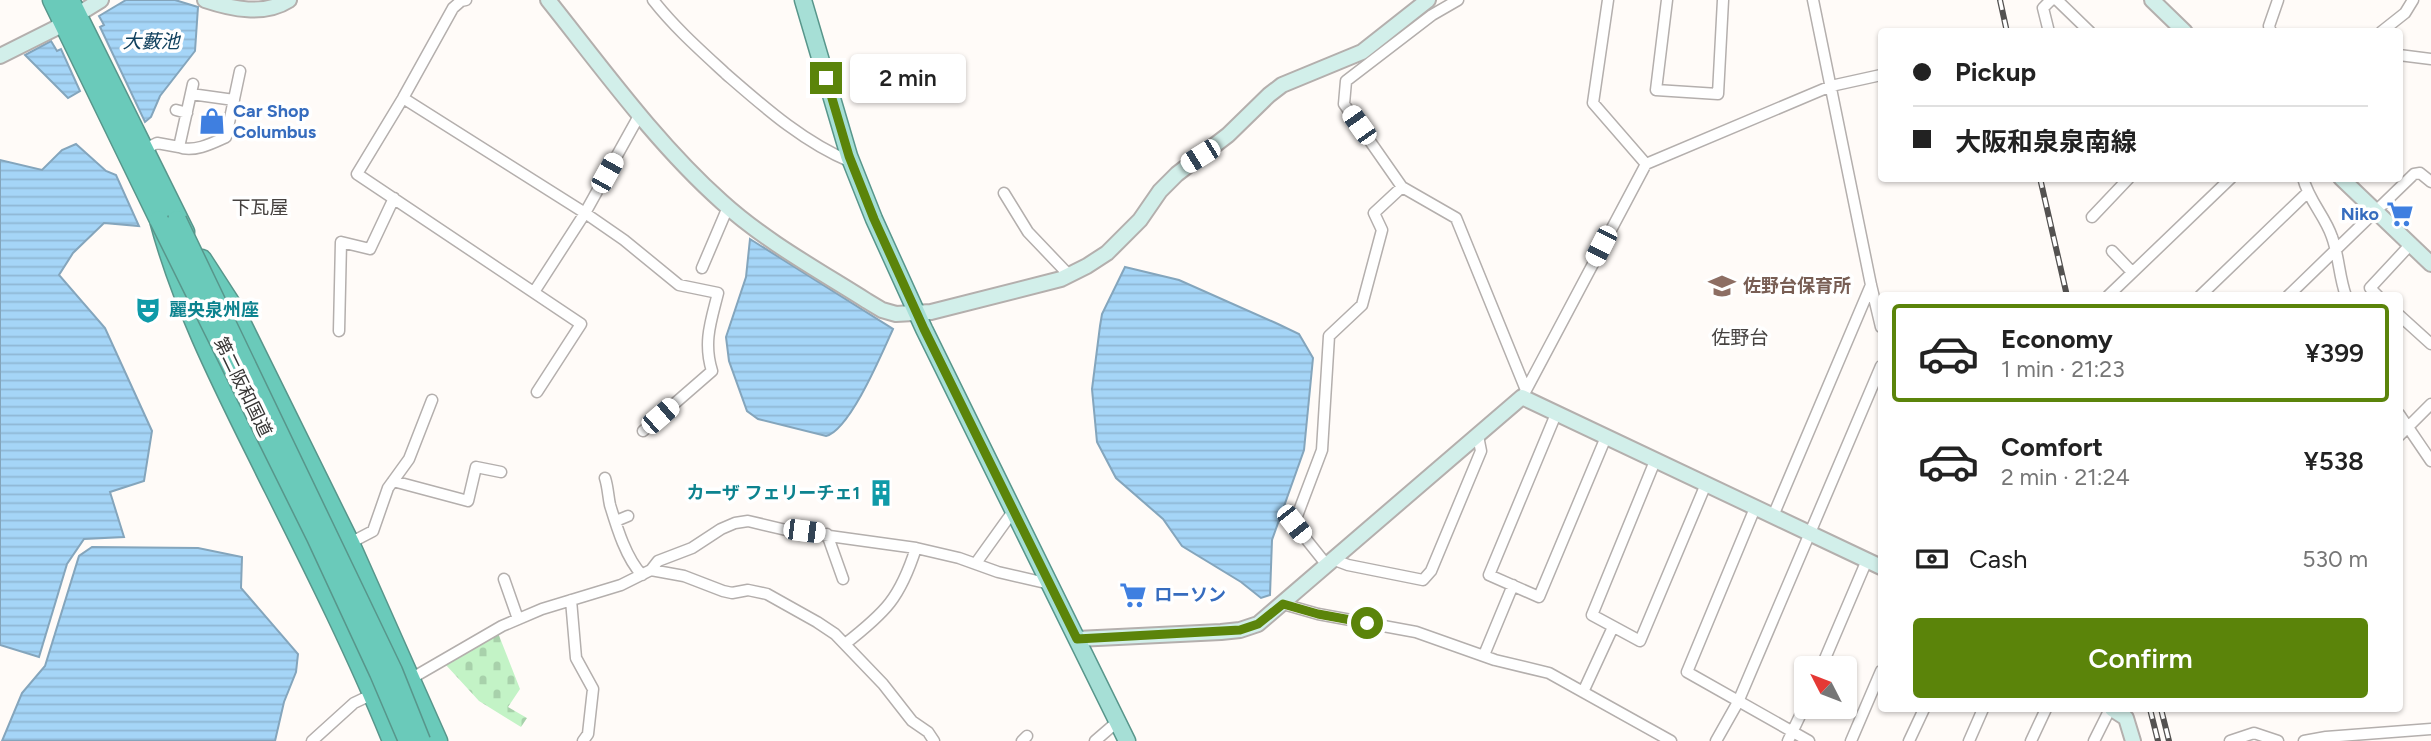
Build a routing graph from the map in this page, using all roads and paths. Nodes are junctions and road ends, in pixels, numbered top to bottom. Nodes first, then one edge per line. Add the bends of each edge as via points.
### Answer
1 (52, 0) edge
2 (101, 0) edge
3 (205, 0) edge
4 (289, 0) edge
5 (461, 0) edge
6 (548, 0) edge
7 (653, 0) edge
8 (803, 0) edge
9 (1428, 0) edge
10 (1458, 0) edge
11 (1608, 0) edge
12 (1667, 0) edge
13 (1723, 0) edge
14 (1812, 0) edge
15 (2051, 0) edge
16 (2057, 0) edge
17 (2152, 0) edge
18 (2278, 0) edge
19 (2413, 0) edge
20 (71, 12) edge
21 (2048, 28) edge
22 (2086, 28) edge
23 (2181, 28) edge
24 (2270, 28) edge
25 (2386, 28) edge
26 (2403, 55) edge
27 (0, 56) edge
28 (2430, 57) edge
29 (240, 71) dead end
30 (1878, 76) edge
31 (1831, 86) junction
32 (403, 99) junction
33 (234, 100) junction
34 (640, 114) junction
35 (179, 147) junction
36 (145, 149) junction
37 (851, 162) junction
38 (1646, 164) junction
39 (2430, 181) edge
40 (2125, 182) edge
41 (2227, 182) edge
42 (2305, 182) edge
43 (2346, 182) edge
44 (1402, 187) junction
45 (1004, 193) dead end
46 (2307, 193) junction
47 (394, 198) junction
48 (727, 207) junction
49 (2376, 211) junction
50 (585, 213) junction
51 (2092, 217) dead end
52 (168, 220) junction
53 (2410, 244) junction
54 (2334, 250) junction
55 (2112, 251) dead end
56 (2431, 264) edge
57 (702, 268) dead end
58 (2132, 272) junction
59 (1069, 275) junction
60 (1871, 285) junction
61 (534, 292) junction
62 (2112, 292) edge
63 (2204, 292) edge
64 (2292, 292) edge
65 (2345, 292) edge
66 (2374, 292) edge
67 (917, 313) junction
68 (1878, 314) edge
69 (2403, 319) edge
70 (340, 331) dead end
71 (2431, 345) edge
72 (1878, 373) edge
73 (537, 392) dead end
74 (1524, 393) junction
75 (432, 400) dead end
76 (2431, 404) edge
77 (1556, 414) junction
78 (2403, 421) edge
79 (2407, 428) junction
80 (643, 431) dead end
81 (2403, 432) edge
82 (1478, 436) junction
83 (1606, 437) junction
84 (1655, 461) junction
85 (2431, 461) edge
86 (501, 472) dead end
87 (605, 478) dead end
88 (393, 481) junction
89 (1706, 484) junction
90 (1755, 508) junction
91 (1014, 510) junction
92 (628, 516) dead end
93 (1773, 516) junction
94 (616, 521) junction
95 (1809, 533) junction
96 (827, 534) junction
97 (350, 543) junction
98 (916, 548) junction
99 (1329, 562) junction
100 (976, 563) junction
101 (1874, 564) edge
102 (646, 573) junction
103 (504, 579) dead end
104 (843, 579) dead end
105 (1050, 584) junction
106 (1513, 585) junction
107 (571, 600) junction
108 (1283, 604) junction
109 (518, 619) junction
110 (1613, 627) junction
111 (1077, 639) junction
112 (845, 644) junction
113 (1484, 655) junction
114 (1827, 656) edge
115 (1878, 678) edge
116 (411, 679) junction
117 (1583, 692) junction
118 (372, 694) junction
119 (1738, 702) junction
120 (1923, 712) edge
121 (1982, 712) edge
122 (2045, 712) edge
123 (2109, 712) edge
124 (2125, 713) edge
125 (1799, 719) edge
126 (1117, 722) junction
127 (2431, 729) edge
128 (1791, 737) edge
129 (312, 741) edge
130 (392, 741) edge
131 (408, 741) edge
132 (421, 741) edge
133 (438, 741) edge
134 (583, 741) edge
135 (934, 741) edge
136 (1095, 741) edge
137 (1127, 741) edge
138 (1671, 741) edge
139 (1716, 741) edge
140 (1809, 741) edge
141 (1850, 741) edge
142 (1909, 741) edge
143 (1969, 741) edge
144 (2031, 741) edge
145 (2094, 741) edge
146 (2133, 741) edge
147 (2230, 741) edge
148 (2278, 741) edge
149 (2304, 741) edge

1 - 20 highway, 第二阪和国道
2 - 20 street
3 - 4 street via 243,9 271,8
5 - 32 street
6 - 34 street
7 - 37 street via 675,28 765,108 824,150
8 - 37 main road
9 - 59 street via 1362,52 1282,85 1177,174 1107,253
10 - 44 street via 1346,81 1344,104
11 - 38 street via 1593,103
12 - 13 street via 1656,90 1718,94
14 - 31 street
15 - 21 street via 2043,8
16 - 22 street
17 - 23 street
18 - 24 street
19 - 25 street
20 - 27 street
20 - 36 highway, 第二阪和国道
20 - 52 highway, 第二阪和国道
26 - 28 street
29 - 33 street
30 - 31 street
31 - 38 street
31 - 60 street
32 - 47 street via 357,174
32 - 50 street
33 - 35 street via 226,137 186,150
33 - 35 street via 192,89 181,112
34 - 48 street
34 - 50 street
35 - 36 street via 158,143
36 - 52 highway, 第二阪和国道
37 - 67 main road
38 - 74 street
39 - 49 street via 2414,174
40 - 51 street
41 - 58 street
42 - 46 street
43 - 49 street
44 - 74 street via 1456,218
44 - 99 street via 1374,213 1382,230 1362,305 1329,336 1322,450 1294,524
45 - 59 street via 1028,232
46 - 54 street via 2324,219
46 - 63 street
47 - 61 street
47 - 70 street via 369,249 341,242
48 - 57 street
48 - 67 street via 758,232 883,310
49 - 53 street
49 - 54 street
50 - 61 street
50 - 80 street via 679,285 718,293 706,353 712,371
52 - 97 highway via 235,310
52 - 118 highway via 169,258 215,369
52 - 131 highway, 第二阪和国道, bridge
52 - 132 highway, 第二阪和国道, bridge via 387,659
53 - 56 street
53 - 66 street via 2370,288
54 - 64 street
54 - 65 street
55 - 58 street
58 - 62 street
59 - 67 street
60 - 68 street
60 - 93 street
61 - 73 street via 581,324
67 - 91 main road
69 - 71 street
72 - 95 street
74 - 77 street
74 - 82 street
75 - 88 street via 409,459
76 - 79 street
77 - 83 street
77 - 106 street via 1489,575
78 - 79 street
79 - 81 street
79 - 85 street
82 - 99 street
82 - 99 street via 1481,450 1423,580
83 - 84 street
83 - 106 street via 1539,597
84 - 89 street
84 - 110 street via 1592,615
86 - 88 street via 476,467 468,501
87 - 94 street
88 - 97 street via 373,531
89 - 90 street
89 - 110 street via 1640,641
90 - 93 street
90 - 119 street via 1687,672
91 - 100 street
91 - 105 main road
92 - 94 street
93 - 95 street
94 - 102 street via 633,565
95 - 101 street
95 - 119 street
96 - 98 street
96 - 102 street via 758,522 735,523 692,548 657,561
96 - 104 street
97 - 116 highway
98 - 100 street
98 - 112 street via 900,592
99 - 108 street
100 - 105 street
101 - 114 street
102 - 107 street
102 - 112 street via 684,576 723,592 767,594
103 - 109 street
105 - 111 main road
106 - 113 street
107 - 109 street
107 - 134 street via 576,658 593,689 588,734
108 - 111 street via 1258,624 1240,630
108 - 113 street via 1416,632
109 - 116 street
110 - 117 street
111 - 126 main road
112 - 135 street
113 - 117 street via 1549,673
115 - 141 street
116 - 118 street
116 - 133 highway
117 - 138 street
118 - 129 street
118 - 130 highway
119 - 128 street
119 - 139 street
120 - 142 street
121 - 143 street
122 - 144 street
123 - 145 street
124 - 146 street
125 - 128 street
126 - 136 street
126 - 137 main road
127 - 149 street
128 - 140 street
147 - 148 street via 2254,733

